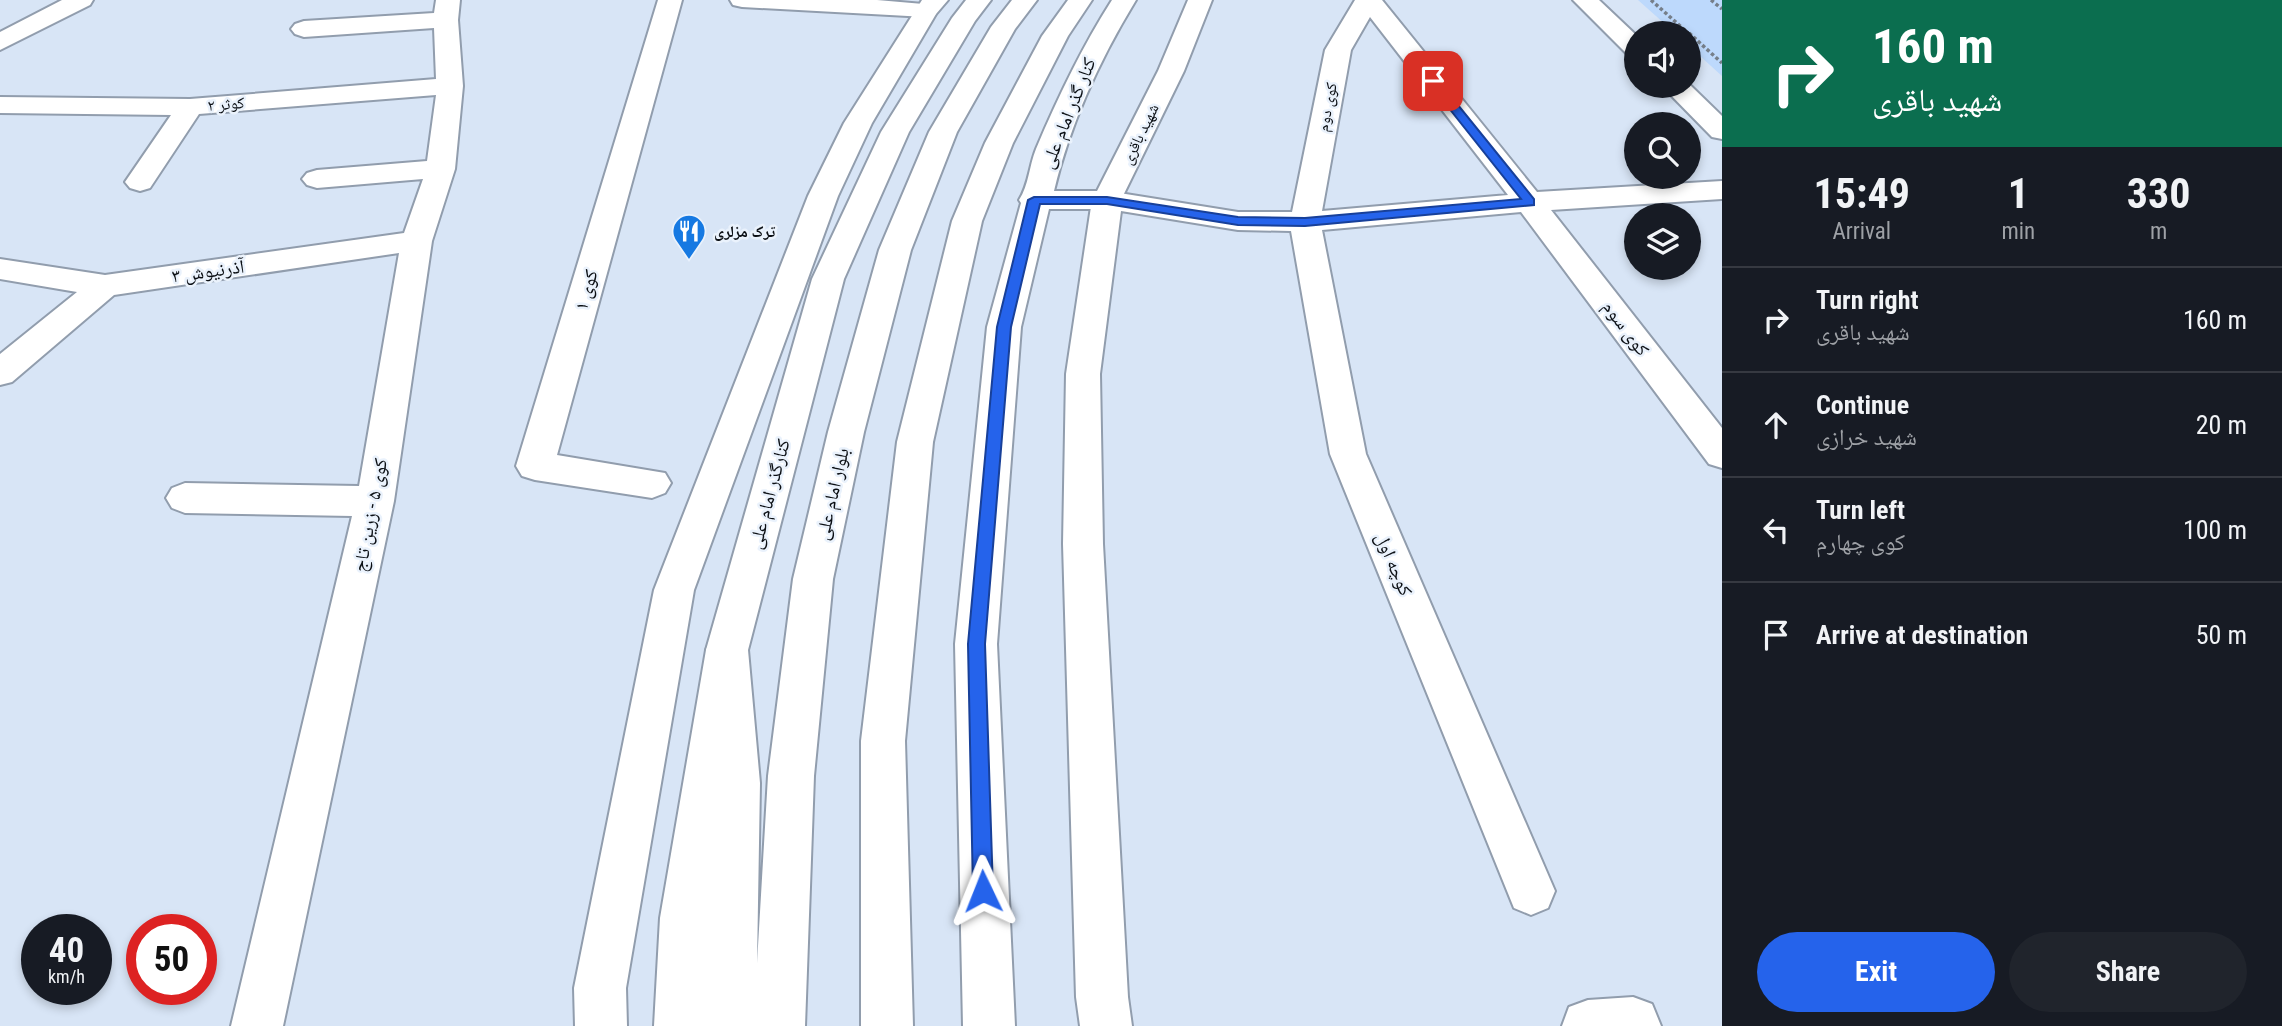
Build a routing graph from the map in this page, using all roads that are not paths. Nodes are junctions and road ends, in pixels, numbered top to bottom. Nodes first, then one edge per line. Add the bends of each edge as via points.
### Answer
1 (81, 0) edge
2 (670, 0) edge
3 (742, 0) edge
4 (979, 0) edge
5 (1025, 0) edge
6 (1080, 0) edge
7 (1124, 0) edge
8 (1200, 0) edge
9 (1368, 0) edge
10 (1585, 0) edge
11 (931, 5) edge
12 (447, 10) edge
13 (304, 29) dead end
14 (1624, 37) edge
15 (0, 42) edge
16 (450, 86) junction
17 (876, 93) junction
18 (1688, 98) edge
19 (0, 105) edge
20 (190, 107) junction
21 (1722, 131) edge
22 (891, 141) junction
23 (441, 169) junction
24 (317, 179) dead end
25 (140, 182) dead end
26 (1722, 190) edge
27 (823, 196) junction
28 (1034, 200) junction
29 (1107, 200) junction
30 (1530, 202) junction
31 (1305, 222) junction
32 (417, 241) junction
33 (0, 269) edge
34 (105, 286) junction
35 (0, 373) edge
36 (1722, 454) edge
37 (652, 483) dead end
38 (185, 498) dead end
39 (375, 501) junction
40 (727, 650) junction
41 (1531, 891) dead end
42 (593, 1013) edge
43 (257, 1026) edge
44 (680, 1026) edge
45 (729, 1026) edge
46 (779, 1026) edge
47 (887, 1026) edge
48 (989, 1026) edge
49 (1106, 1026) edge
50 (1588, 1026) edge
51 (1635, 1026) edge

1 - 15 main road
2 - 37 main road, کوی ۱ via 535,466
3 - 11 main road
4 - 22 main road, کنارگذر امام علی
5 - 46 main road, بلوار امام علی via 1004,27 938,144 895,250 846,432 811,592 791,776
6 - 47 main road via 1055,36 999,143 967,221 915,442 883,741
7 - 28 main road, کنار گذر امام علی via 1091,55 1049,152
8 - 29 main road, شهید باقری via 1171,71
9 - 30 main road, کوی سوم
9 - 31 main road, کوی دوم via 1338,50
10 - 14 main road
11 - 17 main road
12 - 13 main road
12 - 16 main road, کوی ۵ - زرین تاج
16 - 20 main road, کوثر ۲
16 - 23 main road, کوی ۵ - زرین تاج
17 - 22 main road
17 - 27 main road
18 - 21 main road
19 - 20 main road, کوثر ۲
20 - 25 main road
22 - 27 main road
22 - 40 main road, کنارگذر امام علی via 828,279
23 - 24 main road
23 - 32 main road, کوی ۵ - زرین تاج
26 - 30 main road
27 - 42 main road via 674,590
28 - 29 main road
28 - 48 main road, کنار گذر امام علی via 1004,327 976,644
29 - 31 main road via 1238,221
29 - 49 main road, شهید باقری via 1083,374 1086,612
30 - 31 main road
30 - 36 main road, کوی سوم
31 - 41 main road, کوچه اول via 1348,454
32 - 34 main road, آذرنیوش ۳
32 - 39 main road, کوی ۵ - زرین تاج
33 - 34 main road, آذرنیوش ۳
34 - 35 main road
38 - 39 main road
39 - 43 main road, کوی ۵ - زرین تاج
40 - 44 main road, کنارگذر امام علی via 685,918
40 - 45 main road via 737,783
50 - 51 main road

